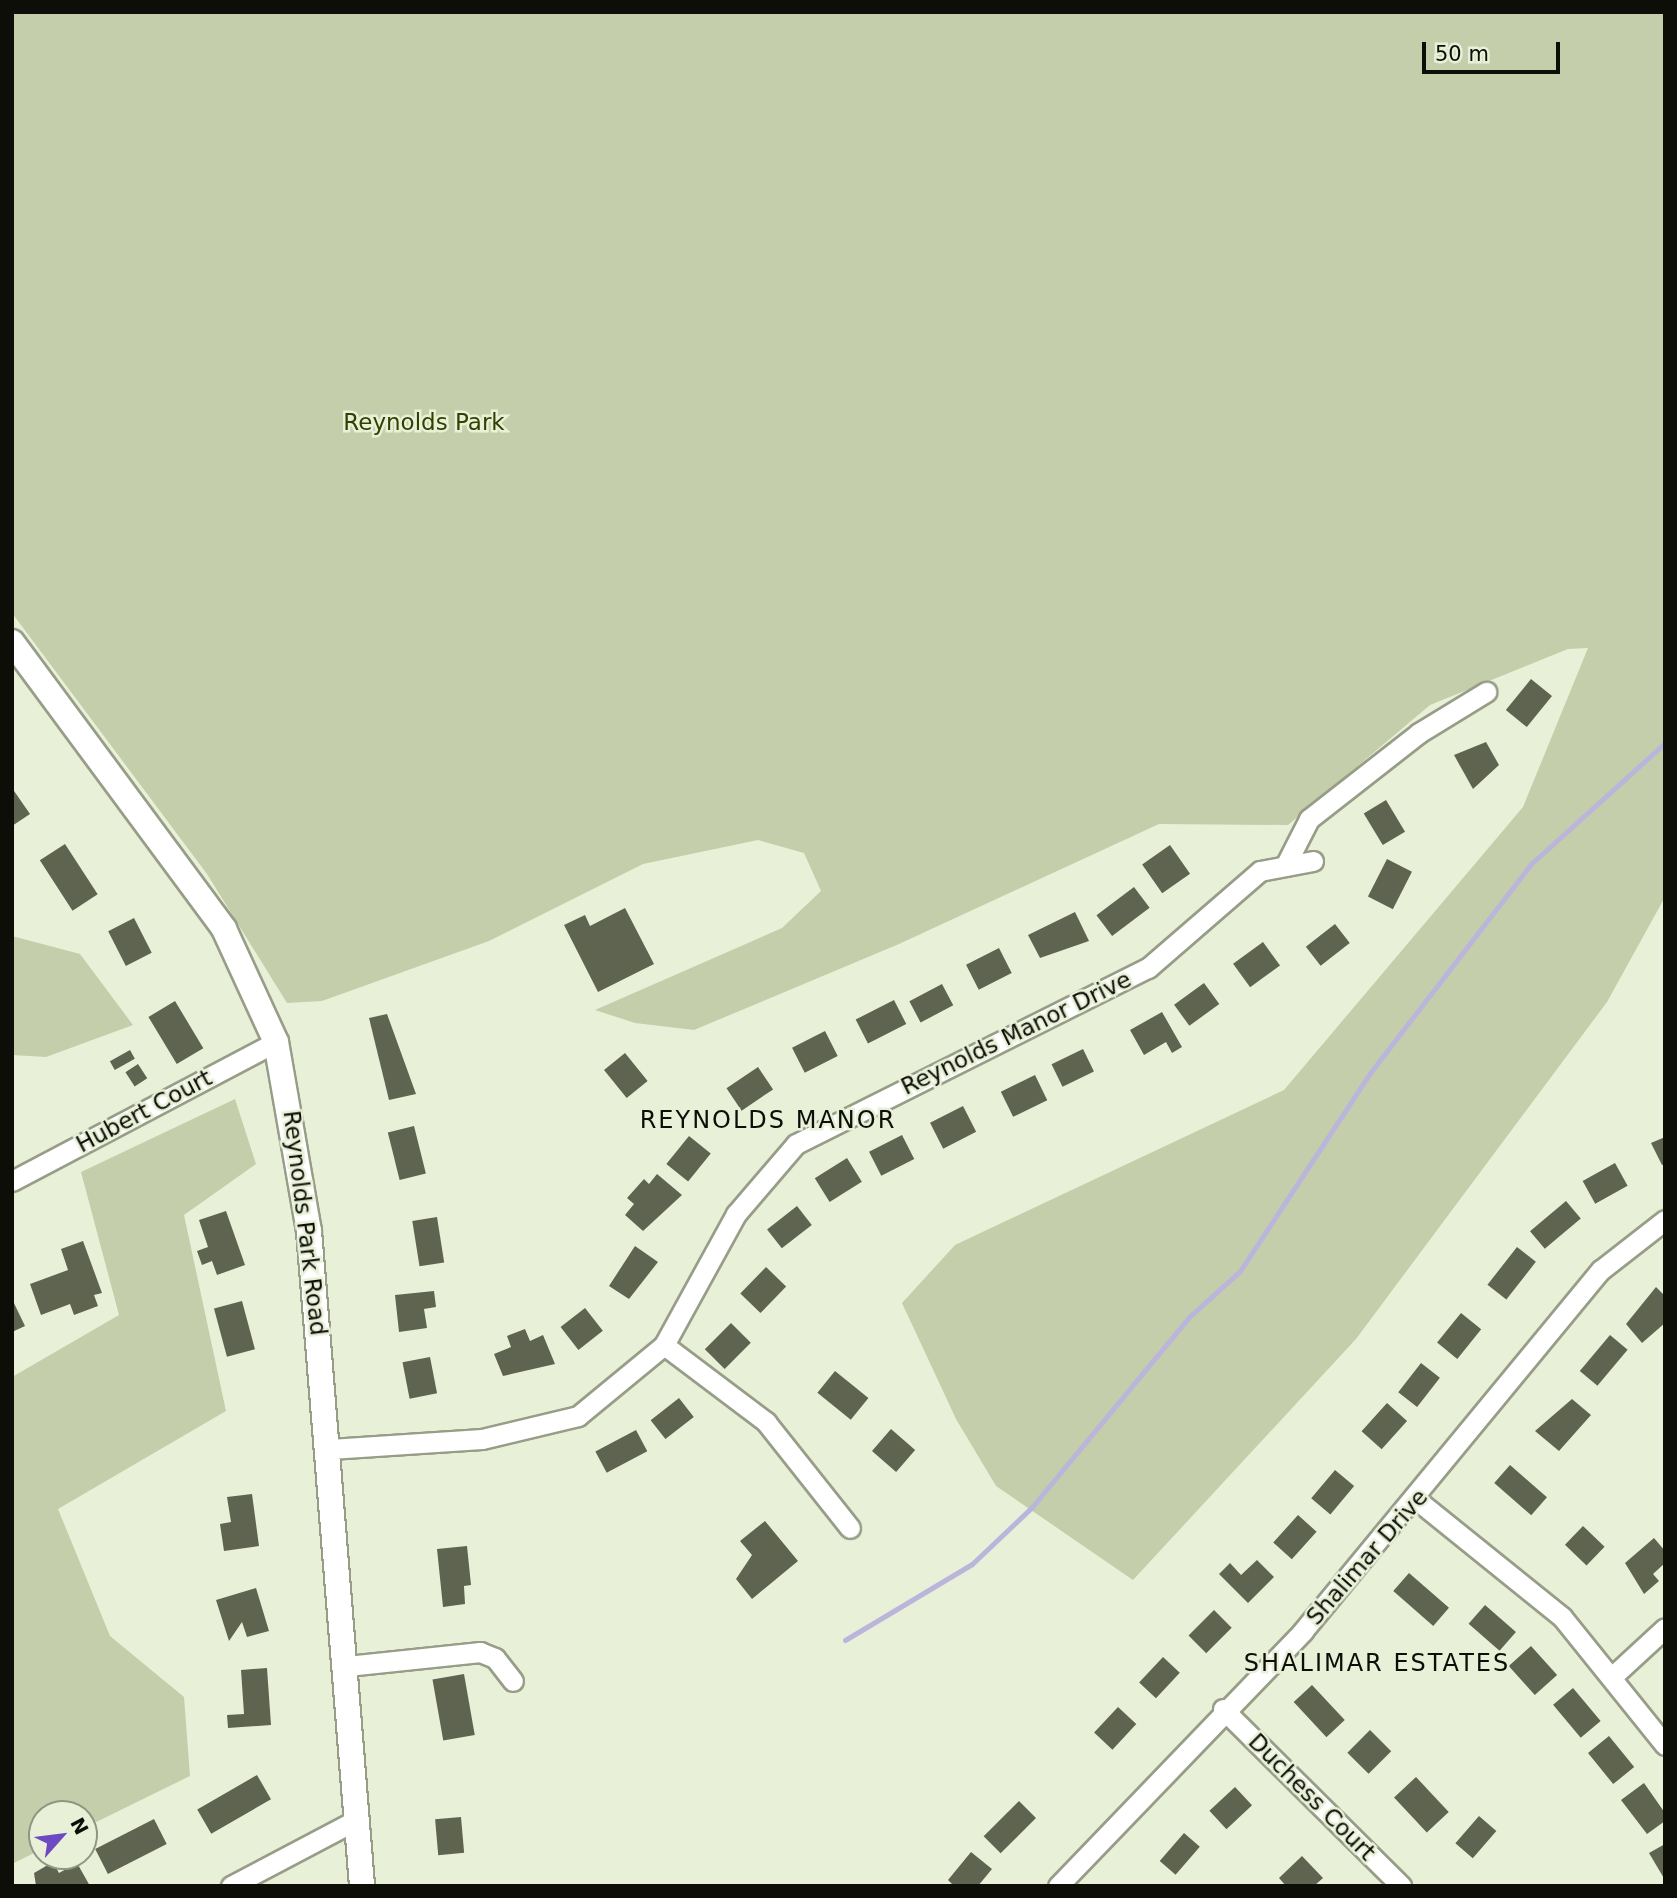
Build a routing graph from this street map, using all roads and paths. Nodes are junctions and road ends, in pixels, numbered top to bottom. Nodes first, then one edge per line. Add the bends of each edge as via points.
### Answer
1 (12, 642) edge
2 (1486, 692) dead end
3 (1313, 861) dead end
4 (1284, 866) junction
5 (276, 1042) junction
6 (12, 1181) edge
7 (1665, 1220) edge
8 (664, 1345) junction
9 (330, 1449) junction
10 (1417, 1500) junction
11 (850, 1528) dead end
12 (1665, 1628) edge
13 (347, 1666) junction
14 (1614, 1675) junction
15 (513, 1681) dead end
16 (1223, 1709) junction
17 (1665, 1745) edge
18 (358, 1819) junction
19 (231, 1886) edge
20 (362, 1886) edge
21 (1058, 1886) edge
22 (1401, 1886) edge

1 - 5 main road, Reynolds Park Road via 224,929
2 - 4 street via 1419,733 1309,819
3 - 4 street, Reynolds Manor Drive
4 - 8 street, Reynolds Manor Drive via 1260,871 1124,982 796,1144 736,1214
5 - 6 street, Hubert Court
5 - 9 main road, Reynolds Park Road via 309,1231
7 - 10 street, Shalimar Drive via 1601,1270
8 - 9 street, Reynolds Manor Drive via 607,1397 555,1426 482,1439
8 - 11 street via 766,1422
9 - 13 main road, Reynolds Park Road
10 - 14 street via 1529,1587
10 - 16 street, Shalimar Drive via 1303,1632
12 - 14 street
13 - 15 street via 480,1652 495,1658
13 - 18 main road, Reynolds Park Road
14 - 17 street
16 - 21 street, Shalimar Drive
16 - 22 street, Duchess Court
18 - 19 street
18 - 20 main road, Reynolds Park Road

